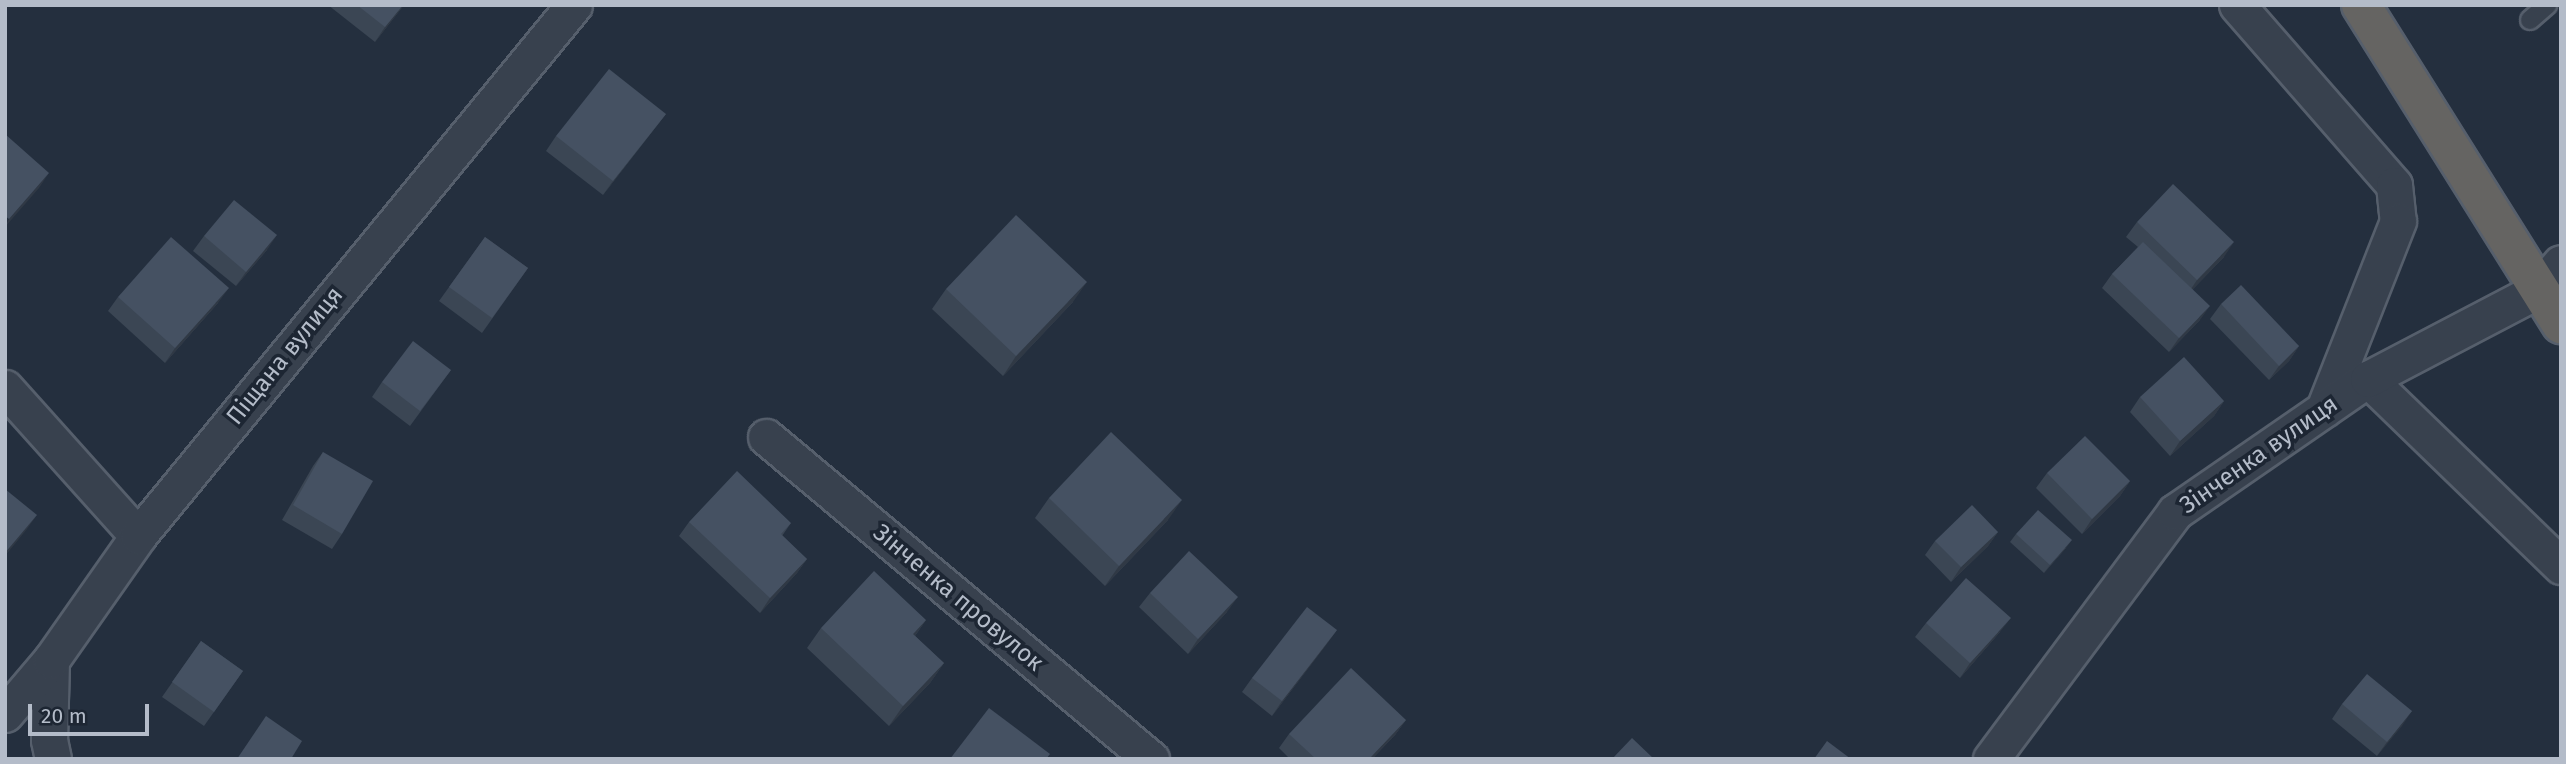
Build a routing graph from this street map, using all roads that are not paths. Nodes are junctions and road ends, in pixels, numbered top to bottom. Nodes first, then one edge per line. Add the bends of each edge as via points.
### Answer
1 (574, 5) edge
2 (2237, 5) edge
3 (2361, 5) edge
4 (2547, 5) edge
5 (2530, 20) dead end
6 (2550, 277) edge
7 (2561, 324) edge
8 (2368, 379) junction
9 (5, 388) edge
10 (2324, 409) junction
11 (766, 437) dead end
12 (138, 536) junction
13 (2561, 566) edge
14 (51, 660) junction
15 (5, 714) edge
16 (53, 759) edge
17 (1151, 759) edge
18 (1991, 759) edge

1 - 12 street, Піщана вулиця
2 - 10 street via 2394,185 2398,220
3 - 6 highway
4 - 5 lane
6 - 7 highway
6 - 8 street, Зінченка вулиця
8 - 10 street, Зінченка вулиця
8 - 13 street via 2445,459
9 - 12 street
10 - 18 street, Зінченка вулиця via 2175,512
11 - 17 street, Зінченка провулок
12 - 14 street, Піщана вулиця
14 - 15 street, Піщана вулиця
14 - 16 street via 49,740

